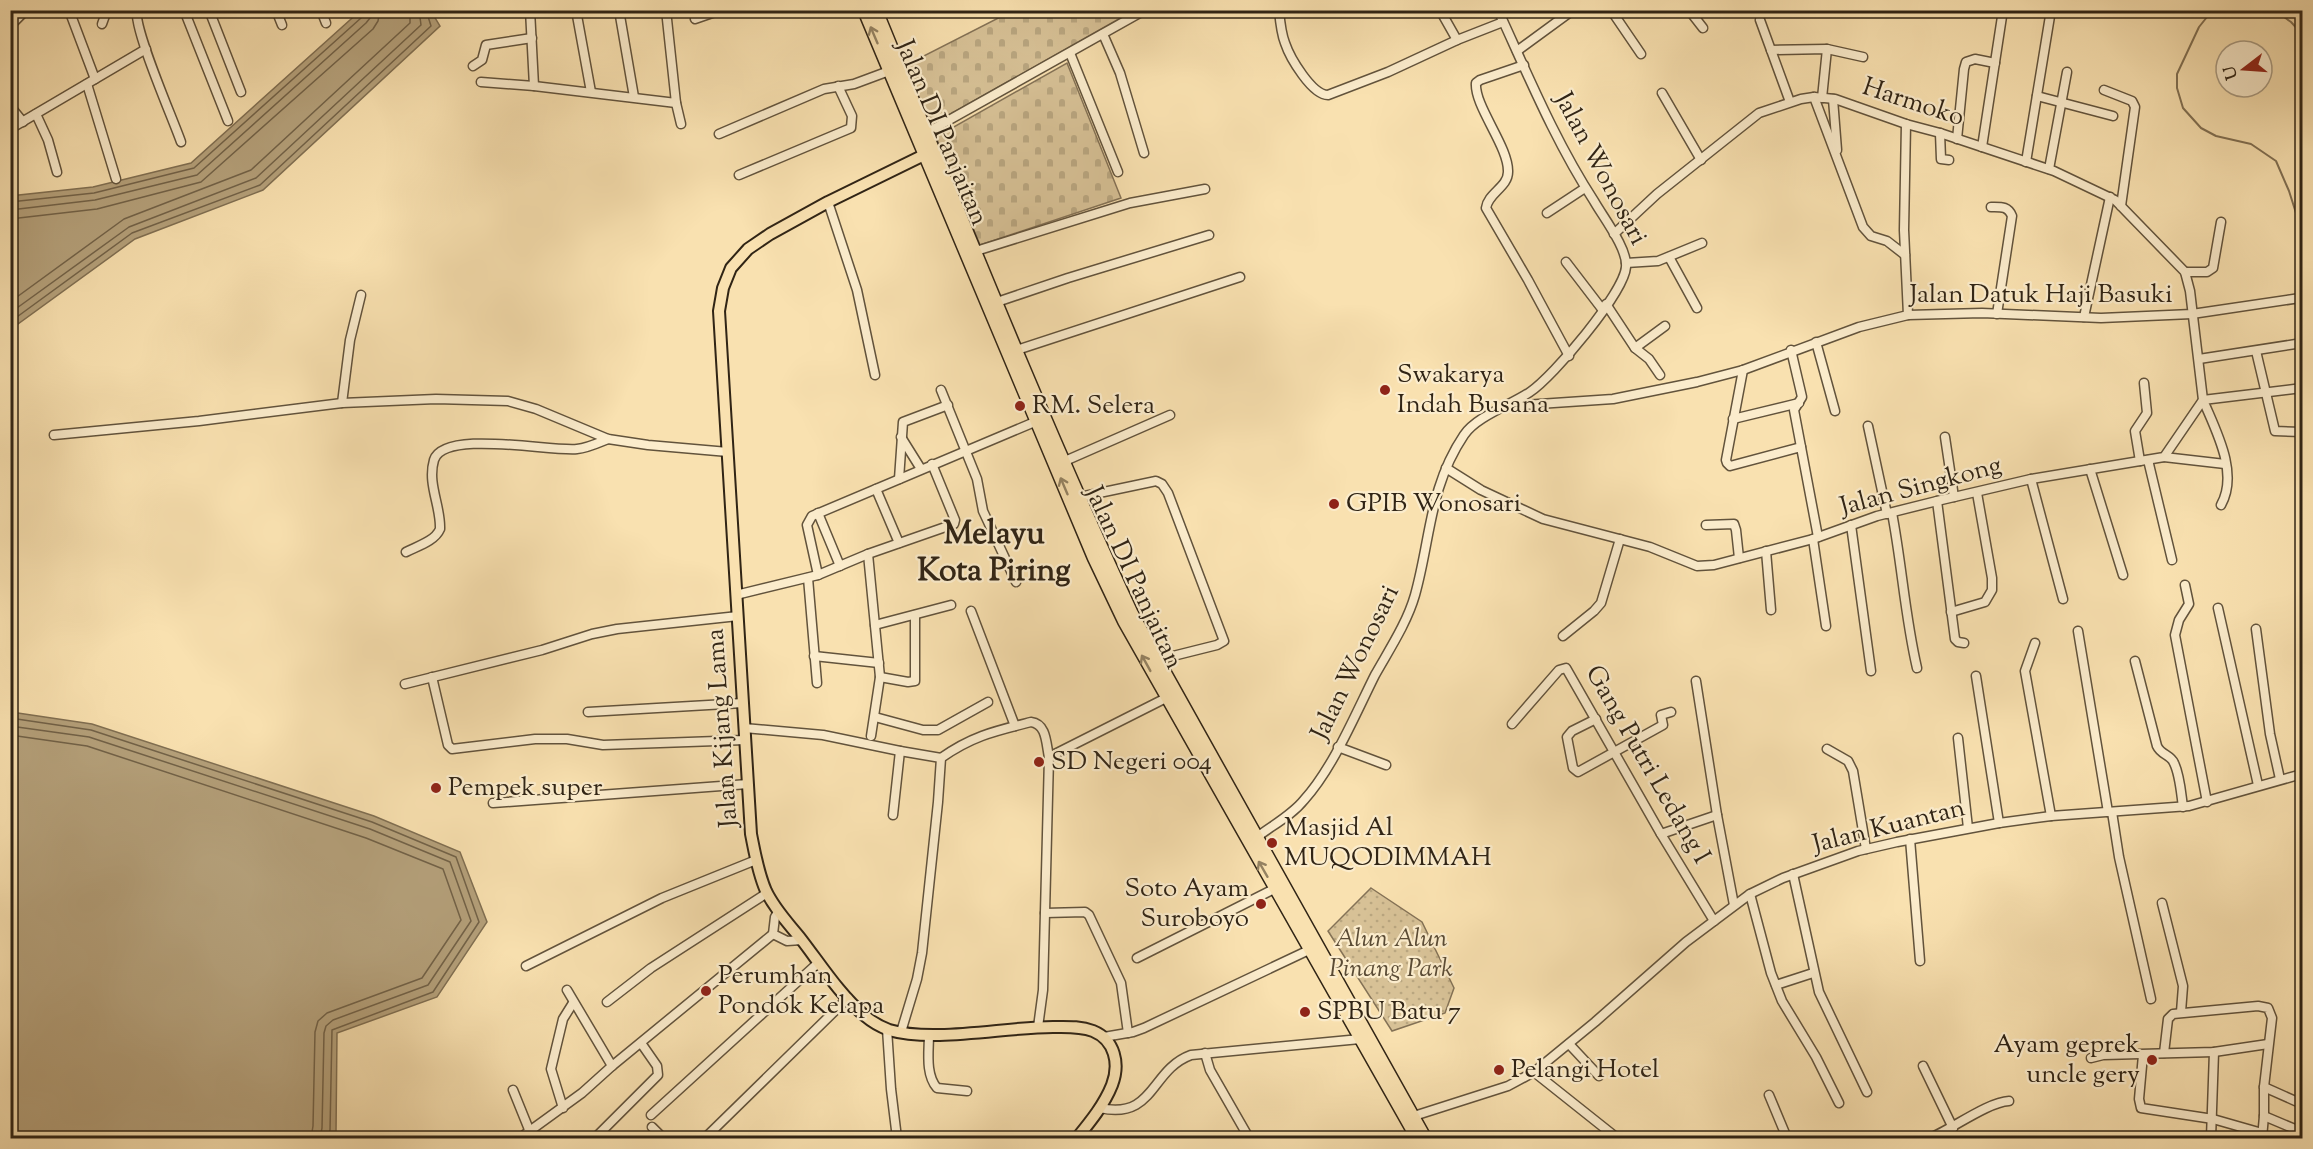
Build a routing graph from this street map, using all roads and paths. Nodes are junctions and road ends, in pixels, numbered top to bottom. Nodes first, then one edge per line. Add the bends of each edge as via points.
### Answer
1 (26, 10) edge
2 (69, 10) edge
3 (106, 10) edge
4 (137, 10) edge
5 (184, 10) edge
6 (209, 10) edge
7 (276, 10) edge
8 (321, 10) edge
9 (530, 10) edge
10 (576, 10) edge
11 (619, 10) edge
12 (666, 10) edge
13 (721, 10) edge
14 (864, 10) edge
15 (876, 10) edge
16 (1145, 10) edge
17 (1279, 10) edge
18 (1440, 10) edge
19 (1498, 10) edge
20 (1573, 10) edge
21 (1611, 10) edge
22 (1689, 10) edge
23 (2003, 10) edge
24 (2037, 10) edge
25 (2051, 12) edge
26 (695, 20) dead end
27 (1760, 20) dead end
28 (1503, 22) junction
29 (326, 23) dead end
30 (102, 24) dead end
31 (282, 25) dead end
32 (10, 26) edge
33 (1703, 28) dead end
34 (1103, 34) junction
35 (532, 38) junction
36 (1457, 40) junction
37 (146, 49) junction
38 (1827, 49) junction
39 (1772, 50) junction
40 (1517, 51) junction
41 (1070, 53) junction
42 (1641, 54) dead end
43 (1863, 57) dead end
44 (1995, 63) junction
45 (1524, 65) junction
46 (473, 66) dead end
47 (889, 71) junction
48 (2067, 72) dead end
49 (91, 82) junction
50 (481, 82) dead end
51 (534, 86) junction
52 (838, 86) junction
53 (2104, 90) dead end
54 (241, 92) dead end
55 (591, 92) junction
56 (1662, 93) dead end
57 (2037, 96) junction
58 (634, 97) junction
59 (1818, 97) junction
60 (1833, 99) junction
61 (1790, 102) junction
62 (2061, 102) junction
63 (676, 103) junction
64 (10, 106) edge
65 (36, 114) junction
66 (2113, 116) dead end
67 (228, 121) dead end
68 (23, 122) junction
69 (681, 124) dead end
70 (1905, 124) junction
71 (10, 129) edge
72 (926, 133) junction
73 (1940, 133) junction
74 (719, 134) dead end
75 (1958, 139) junction
76 (181, 142) dead end
77 (1982, 147) junction
78 (1144, 153) dead end
79 (924, 155) junction
80 (1701, 160) junction
81 (1949, 160) dead end
82 (2026, 162) junction
83 (1838, 163) junction
84 (2049, 170) junction
85 (57, 172) dead end
86 (1118, 172) dead end
87 (739, 175) dead end
88 (116, 179) dead end
89 (1585, 188) junction
90 (1205, 189) dead end
91 (2110, 197) junction
92 (828, 202) junction
93 (2121, 206) junction
94 (1991, 207) dead end
95 (1547, 213) dead end
96 (2221, 222) dead end
97 (1614, 234) junction
98 (1209, 235) dead end
99 (1702, 243) dead end
100 (976, 252) junction
101 (1905, 255) junction
102 (1669, 257) junction
103 (1566, 262) dead end
104 (1626, 263) junction
105 (2185, 272) junction
106 (1240, 277) dead end
107 (361, 295) dead end
108 (2300, 298) dead end
109 (997, 302) junction
110 (1604, 307) junction
111 (1697, 308) dead end
112 (1997, 314) junction
113 (2192, 314) junction
114 (1908, 315) junction
115 (2084, 317) junction
116 (1665, 326) dead end
117 (1816, 342) junction
118 (2302, 343) edge
119 (1635, 348) junction
120 (1017, 350) junction
121 (1791, 350) junction
122 (2256, 351) junction
123 (1569, 356) junction
124 (2199, 359) junction
125 (1743, 370) junction
126 (875, 375) dead end
127 (1660, 375) dead end
128 (2144, 382) dead end
129 (2302, 388) edge
130 (941, 390) dead end
131 (2266, 394) junction
132 (2203, 400) junction
133 (342, 403) junction
134 (1799, 403) junction
135 (948, 405) junction
136 (1508, 406) junction
137 (1834, 411) dead end
138 (1170, 415) dead end
139 (1733, 419) junction
140 (1037, 421) junction
141 (1868, 426) dead end
142 (2302, 432) edge
143 (54, 435) dead end
144 (901, 437) junction
145 (1945, 437) dead end
146 (608, 438) junction
147 (1801, 447) junction
148 (966, 450) junction
149 (728, 452) junction
150 (2164, 457) junction
151 (2144, 460) junction
152 (1060, 463) junction
153 (933, 464) junction
154 (2225, 464) junction
155 (1446, 468) junction
156 (921, 469) junction
157 (2090, 469) junction
158 (899, 479) junction
159 (2031, 479) junction
160 (876, 489) junction
161 (1977, 493) junction
162 (1080, 497) junction
163 (1954, 497) junction
164 (1937, 501) junction
165 (2221, 505) dead end
166 (818, 513) junction
167 (1889, 514) junction
168 (1706, 525) dead end
169 (1851, 525) junction
170 (1815, 538) junction
171 (1620, 539) junction
172 (899, 543) junction
173 (1766, 550) junction
174 (406, 552) dead end
175 (868, 554) junction
176 (1739, 558) junction
177 (2172, 560) dead end
178 (840, 566) junction
179 (818, 575) junction
180 (2122, 575) dead end
181 (808, 578) junction
182 (1016, 582) dead end
183 (2185, 585) dead end
184 (736, 594) junction
185 (2063, 599) dead end
186 (951, 605) dead end
187 (2218, 608) dead end
188 (971, 610) dead end
189 (1771, 610) dead end
190 (1951, 612) junction
191 (915, 615) junction
192 (738, 616) junction
193 (875, 625) junction
194 (1826, 626) dead end
195 (2256, 628) dead end
196 (2078, 631) dead end
197 (1563, 636) dead end
198 (2302, 640) edge
199 (1964, 643) dead end
200 (2035, 643) dead end
201 (2302, 645) edge
202 (814, 657) junction
203 (1157, 660) junction
204 (2135, 661) dead end
205 (879, 663) junction
206 (1917, 668) dead end
207 (1871, 671) dead end
208 (1976, 676) dead end
209 (432, 677) junction
210 (880, 677) junction
211 (1696, 681) dead end
212 (817, 683) dead end
213 (405, 684) dead end
214 (1166, 698) junction
215 (988, 702) dead end
216 (743, 703) junction
217 (588, 712) dead end
218 (1671, 712) dead end
219 (875, 717) junction
220 (1596, 719) junction
221 (1512, 724) dead end
222 (1015, 726) junction
223 (744, 728) junction
224 (872, 736) dead end
225 (1958, 738) dead end
226 (744, 740) junction
227 (1338, 747) junction
228 (1827, 749) dead end
229 (900, 751) junction
230 (1616, 752) junction
231 (1049, 757) junction
232 (941, 758) junction
233 (1386, 765) dead end
234 (2302, 774) edge
235 (2280, 779) junction
236 (748, 784) junction
237 (2258, 785) junction
238 (2207, 802) junction
239 (494, 803) dead end
240 (2183, 807) junction
241 (2110, 812) junction
242 (893, 814) dead end
243 (1716, 815) junction
244 (2051, 816) junction
245 (1999, 823) junction
246 (1968, 828) junction
247 (1661, 834) junction
248 (1257, 837) junction
249 (1910, 839) junction
250 (1866, 849) junction
251 (756, 860) junction
252 (1793, 874) junction
253 (1274, 889) junction
254 (767, 893) junction
255 (1750, 894) junction
256 (2162, 903) dead end
257 (1734, 905) junction
258 (778, 912) junction
259 (1045, 913) junction
260 (1714, 921) junction
261 (773, 934) junction
262 (802, 940) junction
263 (1309, 950) junction
264 (1137, 958) dead end
265 (1920, 961) dead end
266 (818, 963) junction
267 (526, 966) dead end
268 (1813, 974) junction
269 (1776, 984) junction
270 (567, 990) dead end
271 (848, 998) junction
272 (2151, 999) dead end
273 (607, 1002) dead end
274 (573, 1003) junction
275 (2181, 1012) junction
276 (1038, 1027) junction
277 (887, 1029) junction
278 (901, 1032) junction
279 (929, 1034) junction
280 (1128, 1034) junction
281 (1104, 1037) junction
282 (1360, 1039) junction
283 (641, 1043) junction
284 (1569, 1044) junction
285 (2268, 1044) junction
286 (2214, 1052) junction
287 (1204, 1053) junction
288 (2164, 1053) junction
289 (2143, 1055) junction
290 (2091, 1058) dead end
291 (612, 1066) junction
292 (1923, 1066) dead end
293 (1534, 1072) junction
294 (1599, 1076) dead end
295 (2264, 1087) junction
296 (513, 1090) dead end
297 (967, 1091) dead end
298 (1868, 1092) dead end
299 (1769, 1095) dead end
300 (2009, 1101) dead end
301 (1839, 1103) dead end
302 (2302, 1104) edge
303 (563, 1108) junction
304 (1100, 1108) junction
305 (651, 1115) dead end
306 (1414, 1116) junction
307 (2264, 1116) junction
308 (2213, 1119) junction
309 (652, 1127) dead end
310 (1953, 1128) junction
311 (530, 1132) junction
312 (2302, 1132) edge
313 (2262, 1136) edge
314 (520, 1138) edge
315 (595, 1138) edge
316 (663, 1138) edge
317 (705, 1138) edge
318 (897, 1138) edge
319 (1077, 1138) edge
320 (1249, 1138) edge
321 (1417, 1138) edge
322 (1425, 1138) edge
323 (1617, 1138) edge
324 (1787, 1138) edge
325 (1930, 1138) edge
326 (2211, 1138) edge

1 - 32 street
2 - 49 street
3 - 30 street
4 - 37 street
5 - 67 street
6 - 54 street
7 - 31 street
8 - 29 street
9 - 35 street
10 - 55 street
11 - 58 street
12 - 63 street
13 - 26 street
47 -> 14 highway, Jalan DI Panjaitan
15 - 72 highway, Jalan DI Panjaitan
16 - 34 street
17 - 36 street via 1284,42 1309,83 1323,95 1388,72
18 - 36 street
19 - 28 street, Jalan Wonosari
20 - 40 street
21 - 42 street
22 - 33 street
23 - 44 street
24 - 25 street
25 - 57 street
27 - 39 street
28 - 36 street
28 - 40 street, Jalan Wonosari
34 - 41 street
34 - 78 street via 1120,73
35 - 46 street via 486,45 482,60
35 - 51 street
37 - 49 street
37 - 76 street
38 - 39 street
38 - 43 street
38 - 59 street
39 - 61 street
40 - 45 street, Jalan Wonosari
41 - 72 street
41 - 86 street
44 - 75 street via 1975,59 1966,62
44 - 77 street
45 - 89 street, Jalan Wonosari
45 - 123 street via 1476,83 1476,93 1509,171 1486,208
47 - 52 street
47 - 79 highway, Jalan DI Panjaitan
48 - 62 street
49 - 65 street
49 - 88 street
50 - 51 street
51 - 55 street
52 - 74 street
52 - 87 street via 852,116 851,128
53 - 93 street via 2132,101 2135,107
55 - 58 street
56 - 80 street
57 - 62 street
57 - 82 street
58 - 63 street
59 - 60 street, Harmoko
59 - 61 street, Harmoko
59 - 83 street
60 - 70 street, Harmoko
60 - 83 street
61 - 80 street, Harmoko via 1760,113
62 - 66 street
62 - 84 street
63 - 69 street
64 - 68 street
65 - 68 street
65 - 85 street
68 - 71 street
70 - 73 street, Harmoko
70 - 101 street
72 - 100 highway, Jalan DI Panjaitan
73 - 75 street, Harmoko
73 - 81 street via 1941,159
75 - 77 street, Harmoko
77 - 82 street, Harmoko
79 - 92 main road, Jalan Kijang Lama
79 - 140 highway, Jalan DI Panjaitan
80 - 97 street, Harmoko
82 - 84 street, Harmoko
83 - 101 street via 1867,233 1887,241
84 - 91 street, Harmoko
89 - 95 street
89 - 97 street, Jalan Wonosari
90 - 100 street via 1130,203
91 - 93 street, Harmoko
91 - 115 street
92 - 126 street via 857,290
92 - 149 main road, Jalan Kijang Lama via 748,249 726,277 719,311
93 - 105 street, Harmoko
94 - 112 street via 2010,211 2013,223
96 - 105 street via 2213,268 2207,272
97 - 104 street, Jalan Wonosari
98 - 109 street
99 - 102 street
100 - 109 highway, Jalan DI Panjaitan
101 - 114 street
102 - 104 street
102 - 111 street
103 - 110 street
104 - 110 street, Jalan Wonosari via 1623,277
105 - 113 street, Harmoko
106 - 120 street
107 - 133 street via 350,340
108 - 113 street
109 - 120 highway, Jalan DI Panjaitan
110 - 119 street
110 - 123 street, Jalan Wonosari
112 - 114 street, Jalan Datuk Haji Basuki
112 - 115 street, Jalan Datuk Haji Basuki
113 - 115 street, Jalan Datuk Haji Basuki
113 - 124 street
114 - 117 street, Jalan Datuk Haji Basuki
116 - 119 street
117 - 121 street, Jalan Datuk Haji Basuki
117 - 137 street
118 - 122 street
119 - 127 street
120 - 152 highway, Jalan DI Panjaitan
121 - 125 street, Jalan Datuk Haji Basuki
121 - 134 street via 1801,394
122 - 124 street
122 - 131 street
123 - 136 street, Jalan Wonosari via 1541,385
124 - 132 street
125 - 136 street, Jalan Datuk Haji Basuki via 1613,399
125 - 139 street
128 - 151 street via 2147,413 2135,431
129 - 131 street
130 - 135 street
131 - 132 street
131 - 142 street via 2276,431
132 - 150 street
132 - 154 street via 2219,436
133 - 143 street
133 - 146 street via 508,401
134 - 139 street
134 - 147 street via 1794,410
135 - 144 street via 904,421
135 - 148 street
136 - 155 street, Jalan Wonosari via 1469,429
138 - 152 street
139 - 147 street via 1726,459 1730,466
140 - 148 street
140 - 152 highway, Jalan DI Panjaitan
141 - 167 street
144 - 156 street
144 - 158 street
145 - 163 street
146 - 149 street via 648,446
146 - 174 street via 576,449 474,444 441,451 432,470 438,535
147 - 170 street
148 - 153 street
148 - 182 street via 983,511
149 - 184 main road, Jalan Kijang Lama
150 - 151 street, Jalan Singkong
150 - 154 street, Jalan Singkong
151 - 157 street, Jalan Singkong
151 - 177 street
152 - 162 highway, Jalan DI Panjaitan
214 -> 152 highway, Jalan DI Panjaitan via 1094,558
153 - 156 street
153 - 172 street via 955,523
154 - 165 street via 2228,488
155 - 171 street, Jalan Singkong via 1481,490 1543,519
155 - 227 street, Jalan Wonosari via 1432,509 1413,600
156 - 158 street
157 - 159 street, Jalan Singkong
157 - 180 street
158 - 160 street
159 - 161 street, Jalan Singkong
159 - 185 street
160 - 166 street
160 - 172 street
161 - 163 street, Jalan Singkong
161 - 190 street via 1993,585 1985,602
162 - 203 highway, Jalan DI Panjaitan
162 - 203 street via 1156,482 1165,486 1224,641
163 - 164 street, Jalan Singkong
164 - 167 street, Jalan Singkong
164 - 190 street
166 - 178 street
166 - 179 street via 807,525
167 - 169 street, Jalan Singkong
167 - 206 street
168 - 176 street via 1734,524
169 - 170 street, Jalan Singkong
169 - 207 street
170 - 173 street, Jalan Singkong
170 - 194 street
171 - 176 street, Jalan Singkong via 1697,566
171 - 197 street via 1601,603
172 - 175 street
173 - 176 street, Jalan Singkong
173 - 189 street
175 - 178 street
175 - 193 street
178 - 179 street
179 - 181 street
181 - 184 street
181 - 202 street
183 - 238 street via 2189,604 2175,635
184 - 192 main road, Jalan Kijang Lama
186 - 191 street
187 - 237 street
188 - 222 street
190 - 199 street via 1955,639
191 - 193 street
191 - 210 street via 915,681
192 - 209 street via 609,631
192 - 216 main road, Jalan Kijang Lama
193 - 205 street
195 - 235 street
196 - 241 street
198 - 201 street
200 - 244 street via 2025,671
202 - 205 street
202 - 212 street
203 - 248 highway, Jalan DI Panjaitan
204 - 240 street via 2157,746 2175,765
205 - 210 street
208 - 245 street
209 - 213 street
209 - 226 street via 452,750 535,739 603,745
210 - 219 street
211 - 243 street
214 - 231 street
253 -> 214 highway, Jalan DI Panjaitan
215 - 219 street via 938,730 923,730
216 - 217 street
216 - 223 main road, Jalan Kijang Lama
218 - 230 street via 1661,715 1663,725
219 - 224 street
220 - 221 street, Gang Putri Ledang I via 1564,667
220 - 230 street, Gang Putri Ledang I
220 - 230 street via 1567,737 1573,768 1581,771
222 - 231 street via 1031,722 1041,725
222 - 232 street via 970,739
223 - 226 main road, Jalan Kijang Lama
223 - 229 street via 823,735
225 - 246 street
226 - 236 main road, Jalan Kijang Lama
227 - 233 street
227 - 248 street, Jalan Wonosari via 1320,781 1303,802
228 - 250 street via 1848,761 1853,771
229 - 232 street
229 - 242 street
230 - 247 street, Gang Putri Ledang I
231 - 259 street
232 - 278 street via 922,953
234 - 235 street, Jalan Kuantan
235 - 237 street, Jalan Kuantan
236 - 239 street
236 - 251 main road, Jalan Kijang Lama
237 - 238 street, Jalan Kuantan
238 - 240 street, Jalan Kuantan
240 - 241 street, Jalan Kuantan
241 - 244 street, Jalan Kuantan
241 - 272 street
243 - 247 street
243 - 257 street
244 - 245 street, Jalan Kuantan
245 - 246 street, Jalan Kuantan
246 - 249 street, Jalan Kuantan
247 - 260 street, Gang Putri Ledang I
248 - 306 highway, Jalan DI Panjaitan
249 - 250 street, Jalan Kuantan
249 - 265 street
250 - 252 street, Jalan Kuantan
251 - 254 main road, Jalan Kijang Lama
251 - 267 street via 653,902
252 - 255 street, Jalan Kuantan
252 - 268 street
253 - 263 highway, Jalan DI Panjaitan
253 - 264 street
254 - 258 main road, Jalan Kijang Lama
254 - 273 street via 651,968
255 - 257 street, Jalan Kuantan
255 - 269 street
256 - 275 street via 2183,986
257 - 260 street, Jalan Kuantan
258 - 261 street
258 - 262 main road, Jalan Kijang Lama
259 - 276 street via 1043,1000
259 - 280 street via 1089,915 1117,972
260 - 284 street, Jalan Kuantan
261 - 262 street via 787,941
261 - 283 street
262 - 266 main road, Jalan Kijang Lama
263 - 280 street
263 - 282 highway, Jalan DI Panjaitan
266 - 271 main road, Jalan Kijang Lama
266 - 305 street
268 - 269 street
268 - 298 street via 1827,1012
269 - 301 street
270 - 274 street
271 - 277 main road, Jalan Kijang Lama via 868,1019
271 - 317 street
274 - 291 street
274 - 303 street via 563,1019 551,1069
275 - 285 street via 2264,1006 2271,1014
275 - 288 street via 2168,1019
276 - 279 main road, Jalan Kijang Lama
276 - 281 main road, Jalan Kijang Lama via 1080,1028
277 - 278 main road, Jalan Kijang Lama
277 - 318 street
278 - 279 main road, Jalan Kijang Lama
279 - 297 street via 929,1069 934,1084 937,1088
280 - 281 street
281 - 304 main road via 1113,1049 1116,1063 1112,1085
282 - 287 street
282 - 321 highway, Jalan DI Panjaitan
283 - 291 street
283 - 315 street via 657,1066 658,1075
284 - 293 street, Jalan Kuantan
284 - 294 street
285 - 286 street
285 - 295 street
286 - 288 street
286 - 308 street
287 - 304 street via 1191,1054 1173,1065 1136,1106 1120,1111
287 - 320 street
288 - 289 street
289 - 290 street
289 - 308 street via 2141,1108
291 - 303 street
292 - 310 street
293 - 306 street, Jalan Kuantan via 1508,1086
293 - 323 street
295 - 302 street
295 - 307 street
296 - 311 street
299 - 324 street
300 - 310 street via 2000,1101
303 - 311 street
304 - 319 main road
306 - 322 highway, Jalan DI Panjaitan
307 - 312 street
307 - 313 street
308 - 313 street
308 - 326 street
309 - 316 street
310 - 325 street
311 - 314 street

